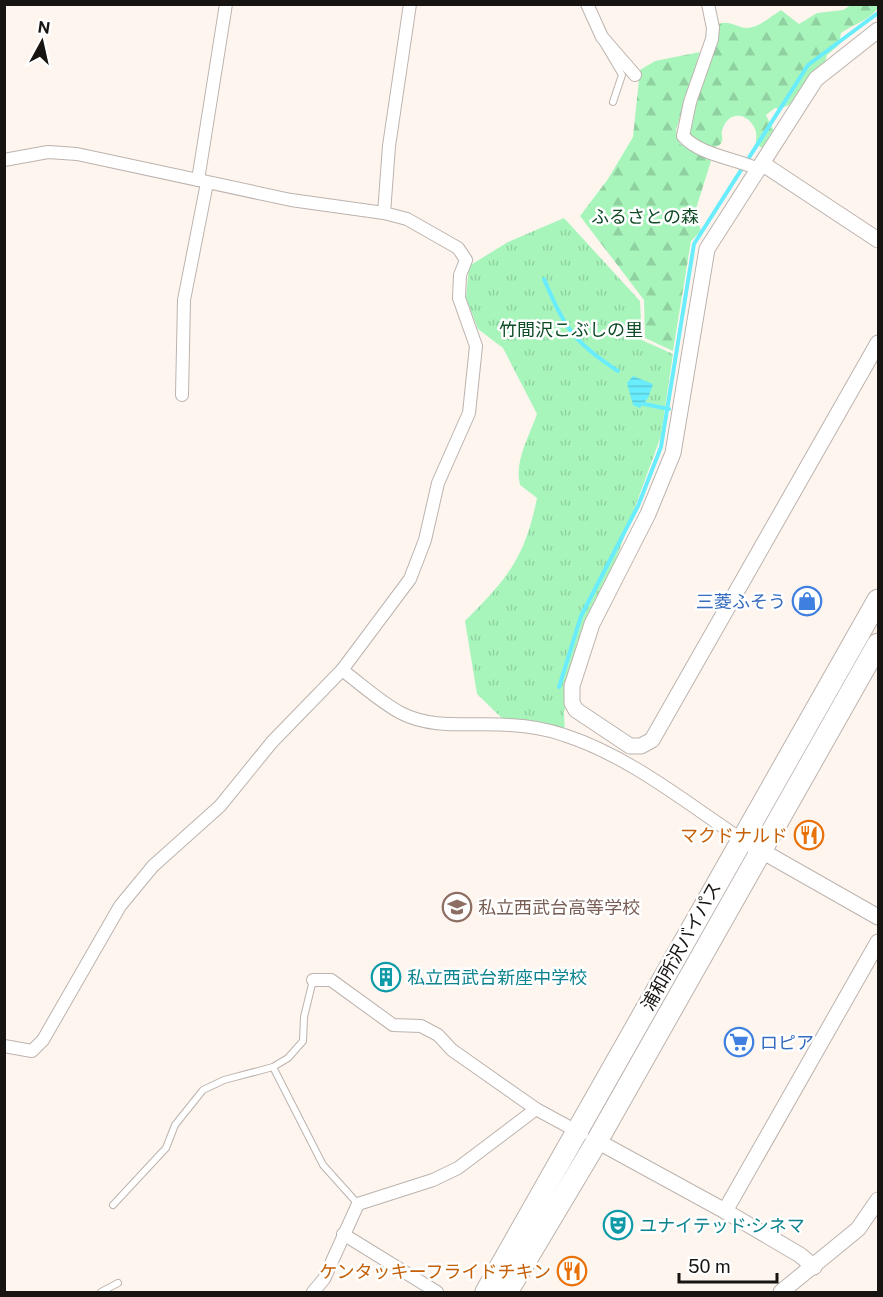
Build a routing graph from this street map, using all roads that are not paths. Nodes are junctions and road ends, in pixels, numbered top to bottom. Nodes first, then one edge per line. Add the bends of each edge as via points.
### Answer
1 (226, 4) edge
2 (410, 4) edge
3 (587, 4) edge
4 (708, 4) edge
5 (879, 30) edge
6 (602, 37) junction
7 (635, 75) dead end
8 (613, 102) dead end
9 (4, 160) edge
10 (755, 166) junction
11 (202, 181) junction
12 (384, 213) junction
13 (879, 240) edge
14 (879, 343) edge
15 (182, 394) dead end
16 (879, 600) edge
17 (879, 644) edge
18 (342, 670) junction
19 (741, 840) junction
20 (762, 851) junction
21 (879, 917) edge
22 (879, 942) edge
23 (313, 980) joint
24 (4, 1046) edge
25 (273, 1066) junction
26 (536, 1109) junction
27 (587, 1136) junction
28 (879, 1200) edge
29 (358, 1204) junction
30 (113, 1205) dead end
31 (726, 1211) junction
32 (343, 1234) junction
33 (814, 1267) junction
34 (118, 1283) dead end
35 (101, 1293) edge
36 (313, 1293) edge
37 (437, 1293) edge
38 (486, 1293) edge
39 (507, 1293) edge
40 (781, 1293) edge

1 - 11 street
2 - 12 street via 388,146
3 - 6 street
4 - 10 street via 711,39 683,136 689,143
5 - 10 street via 816,79
6 - 7 street
6 - 8 lane via 604,48 622,75
9 - 11 street via 48,152 77,154
10 - 13 street
10 - 14 street via 707,249 673,453 648,514 592,624 572,686 576,710 630,746 641,746 651,740
11 - 12 street via 291,200
11 - 15 street via 184,300
12 - 18 street via 426,228 458,248 466,260 460,275 459,298 476,346 476,359 469,413 438,483 425,540 410,579
16 - 19 highway, 浦和所沢バイパス
17 - 20 highway, 浦和所沢バイパス
18 - 19 street via 401,713 422,720 542,729 585,744 650,778
18 - 24 street via 272,742 220,806 153,866 120,906 43,1040 32,1051
19 - 20 street
19 - 27 highway, 浦和所沢バイパス
20 - 21 street
20 - 27 highway, 浦和所沢バイパス
22 - 31 street
23 - 25 lane via 303,1041 288,1058
23 - 26 street via 331,980 393,1025 421,1026 438,1035 452,1050
25 - 29 lane via 323,1165
25 - 30 lane via 203,1090 175,1125 166,1148
26 - 27 street
26 - 29 street via 458,1168
27 - 31 street
27 - 38 highway, 浦和所沢バイパス
27 - 39 highway, 浦和所沢バイパス
28 - 33 street via 858,1228
29 - 32 street
31 - 33 street
32 - 36 street via 324,1279
32 - 37 street
33 - 40 street
34 - 35 lane

